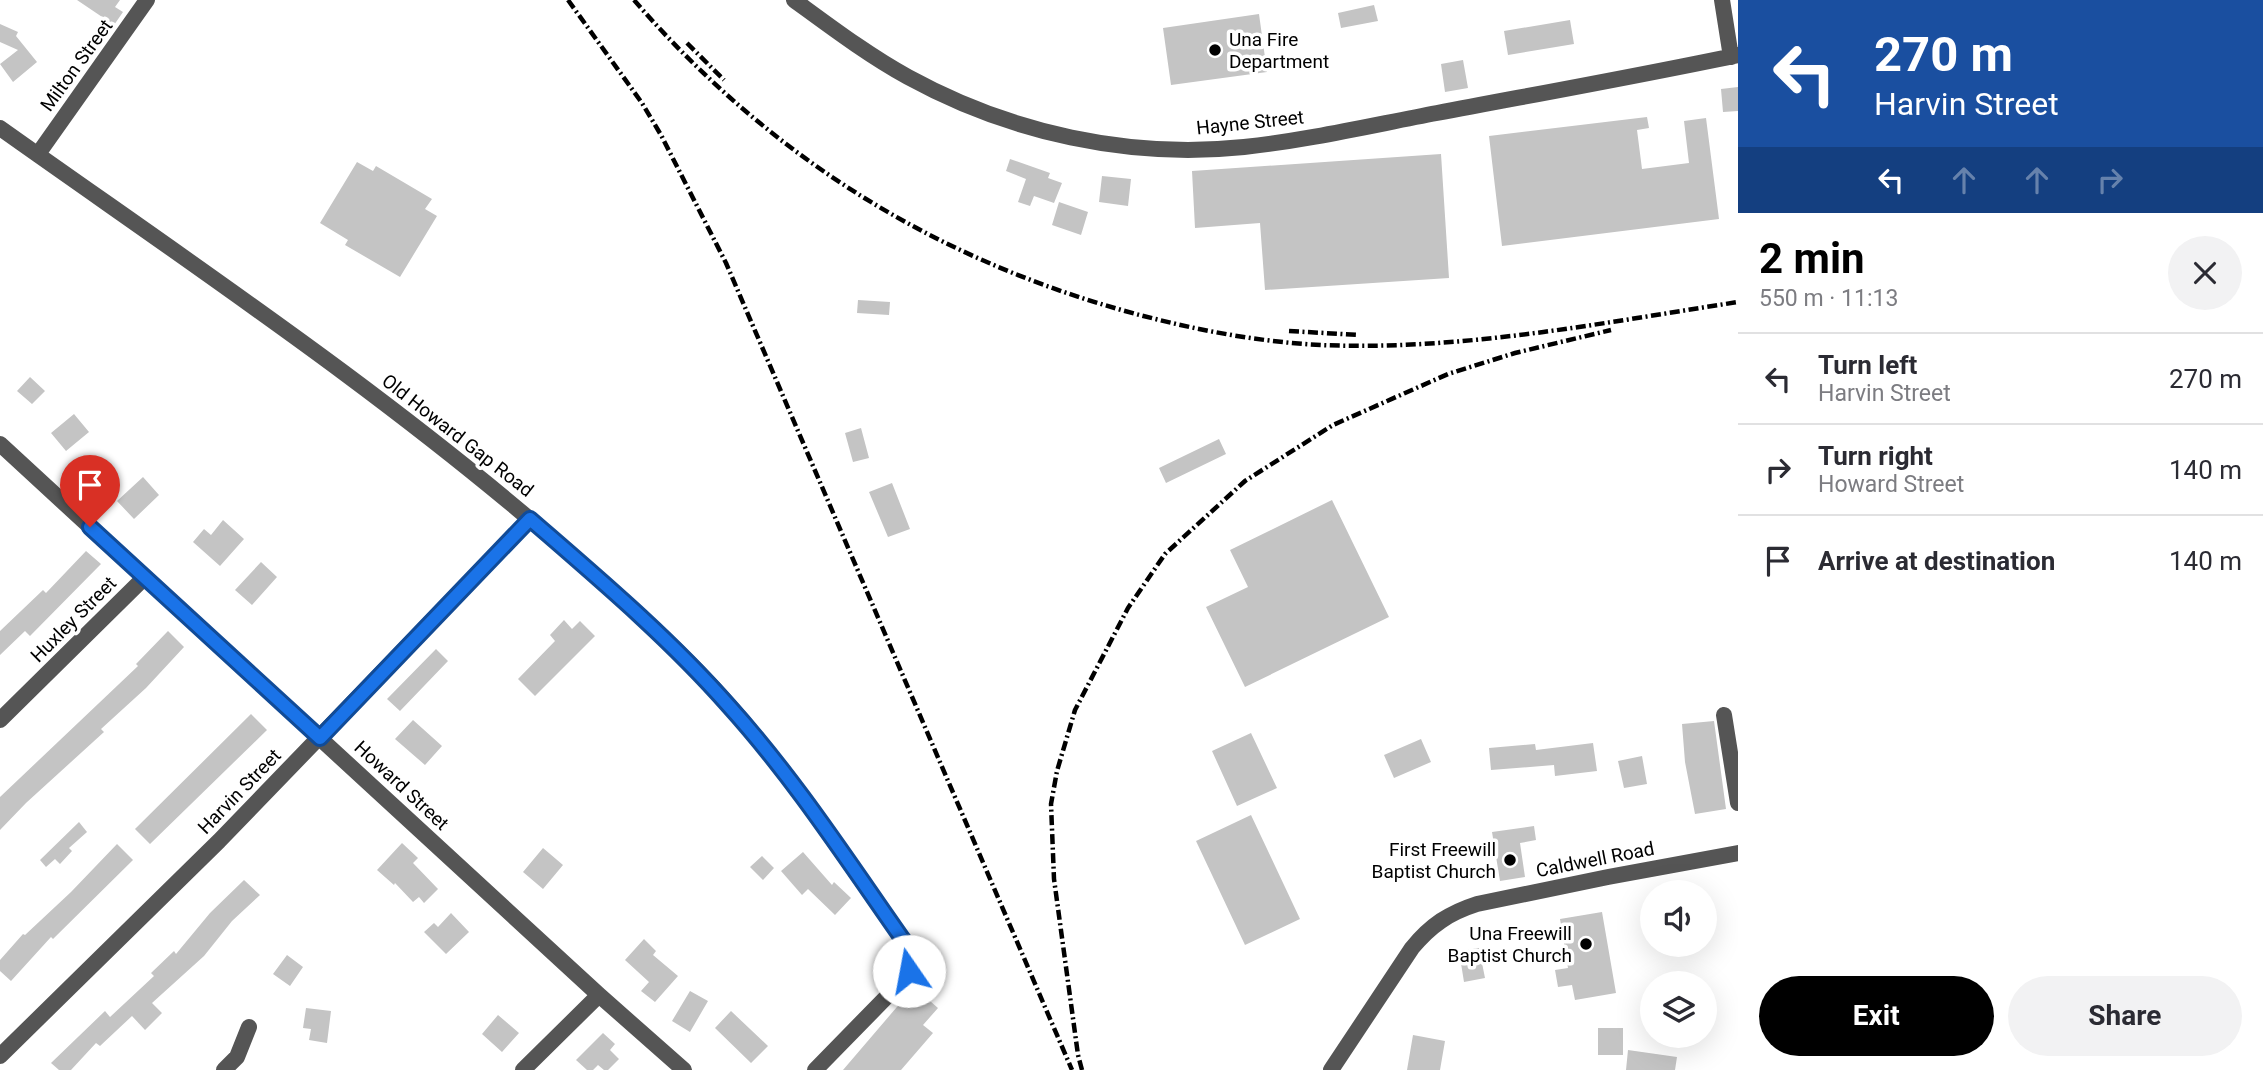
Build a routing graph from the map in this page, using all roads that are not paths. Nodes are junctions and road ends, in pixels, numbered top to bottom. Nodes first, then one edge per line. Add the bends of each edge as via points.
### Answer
1 (147, 0) edge
2 (794, 0) edge
3 (1722, 0) edge
4 (1734, 56) edge
5 (0, 128) edge
6 (37, 154) junction
7 (0, 444) edge
8 (530, 519) junction
9 (145, 577) junction
10 (1724, 715) dead end
11 (0, 720) edge
12 (320, 738) junction
13 (1738, 803) edge
14 (1738, 853) edge
15 (599, 995) junction
16 (249, 1027) dead end
17 (0, 1056) edge
18 (224, 1070) edge
19 (523, 1070) edge
20 (684, 1070) edge
21 (815, 1070) edge
22 (1331, 1070) edge

1 - 6 street, Milton Street
2 - 4 street, Hayne Street via 880,60 965,104 1019,124 1134,147 1258,145
3 - 4 street
5 - 6 street, Old Howard Gap Road
6 - 8 street, Old Howard Gap Road via 271,318
7 - 9 street, Howard Street
8 - 12 street, Harvin Street
8 - 21 street, Old Howard Gap Road via 688,661 729,705 808,803 909,950 911,964 906,977
9 - 11 street, Huxley Street
9 - 12 street, Howard Street
10 - 13 street
12 - 15 street, Howard Street
12 - 17 street, Harvin Street
14 - 22 street, Caldwell Road via 1458,910 1425,932 1412,948
15 - 19 street
15 - 20 street, Howard Street
16 - 18 street via 237,1057

